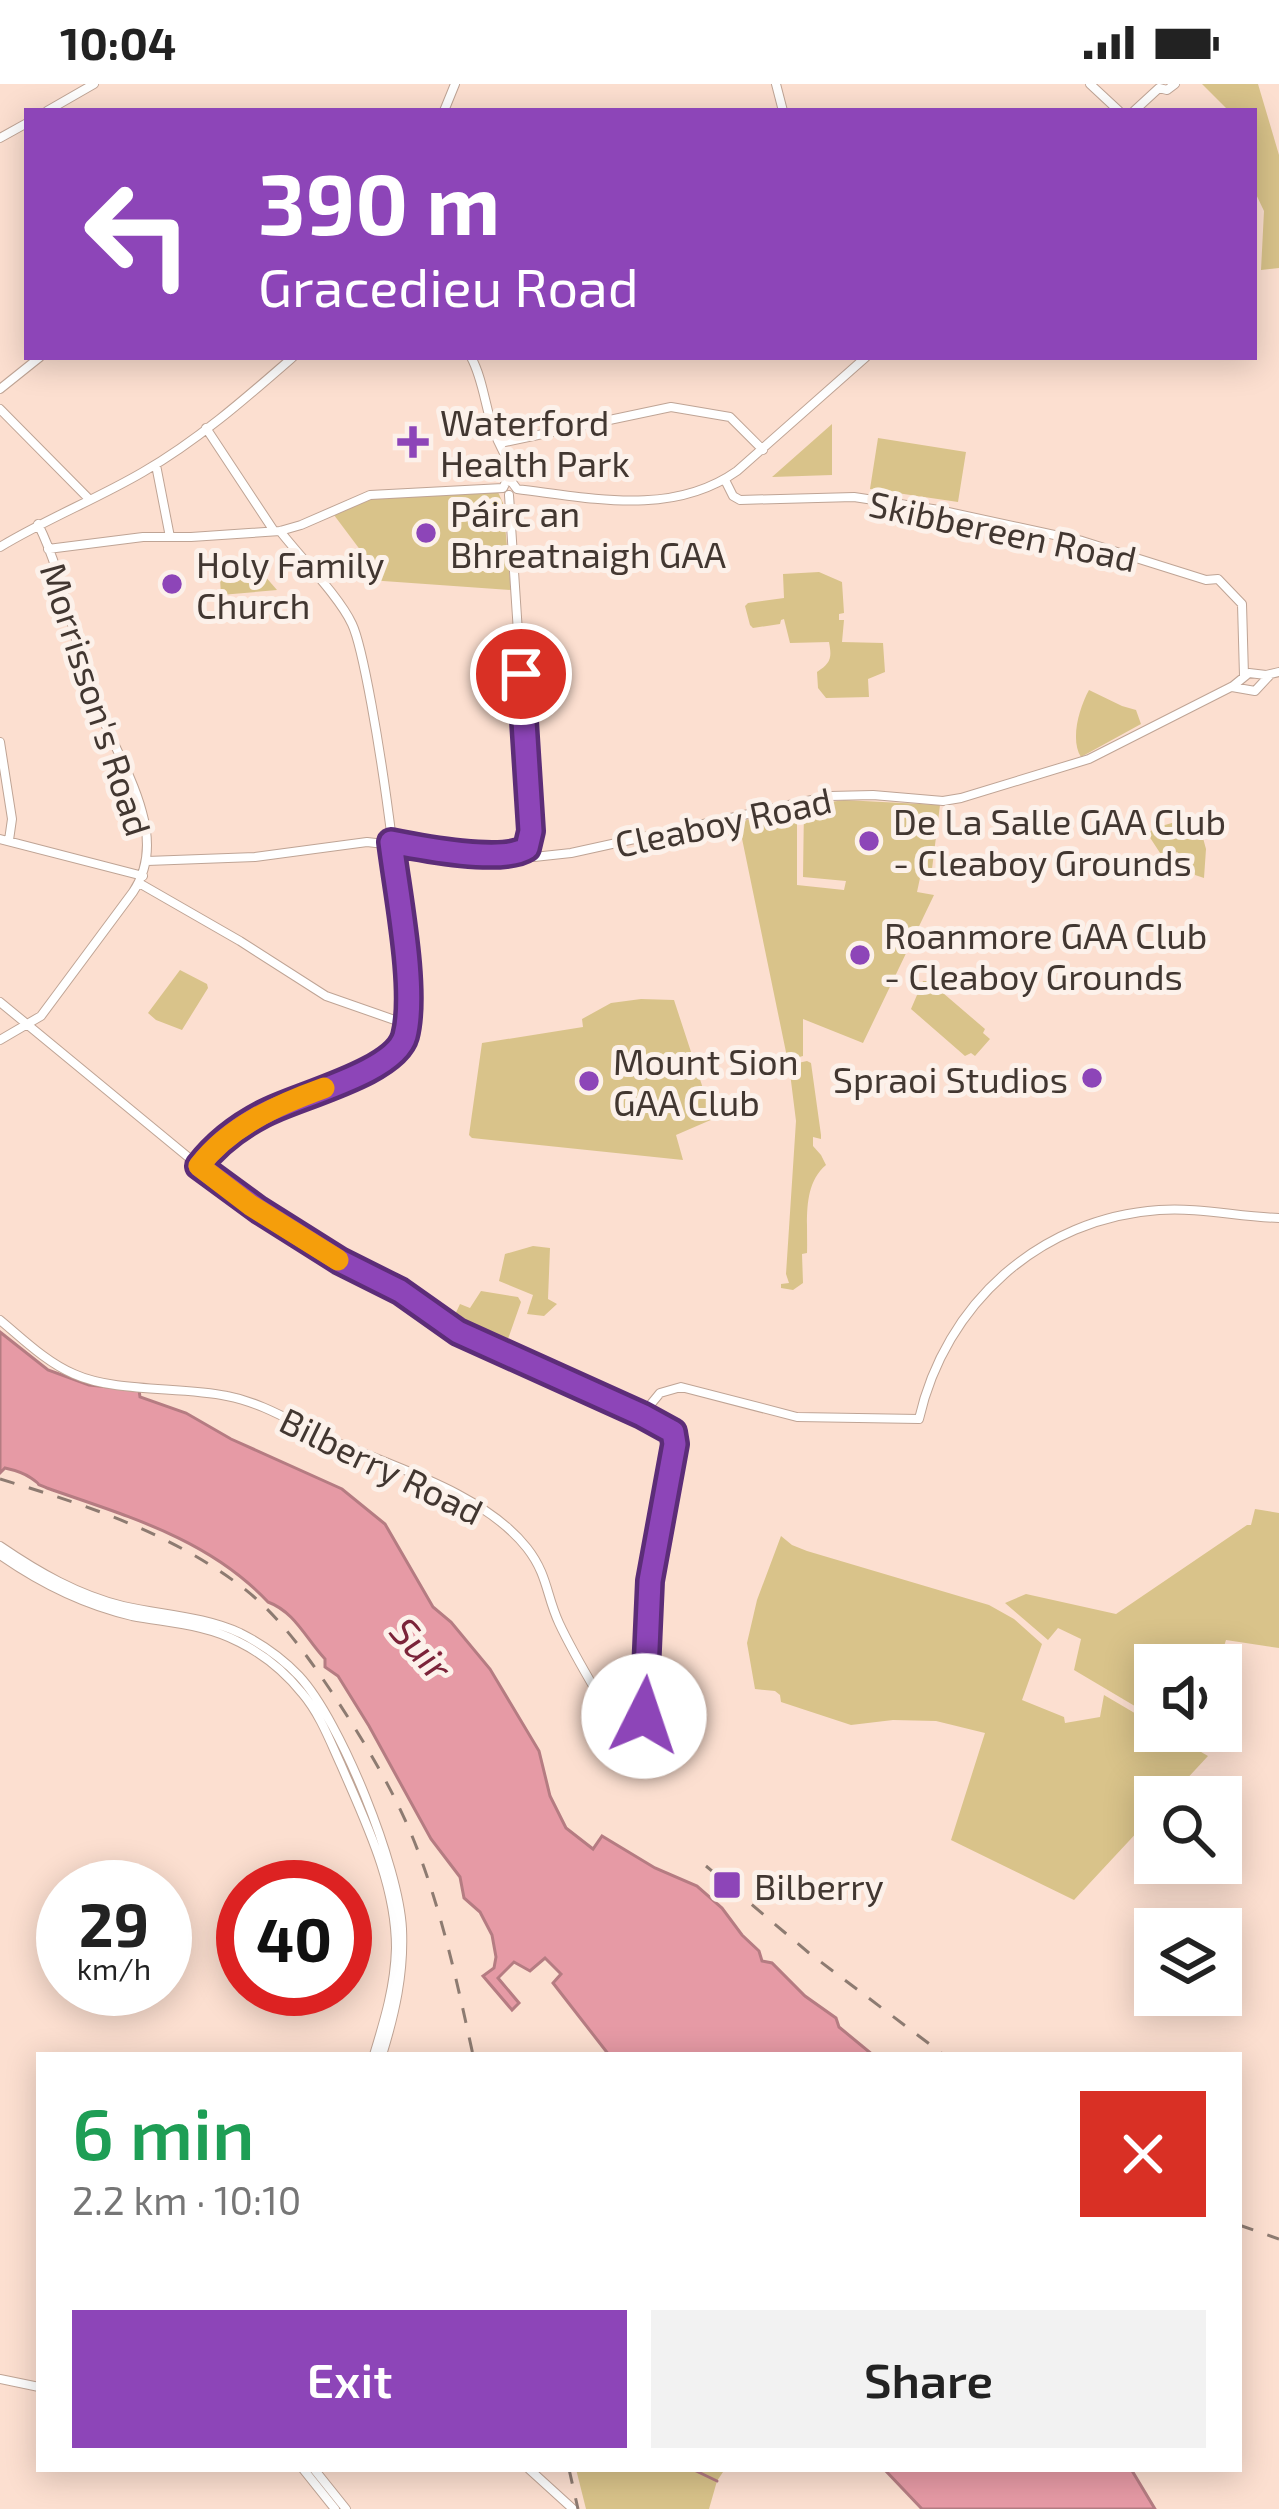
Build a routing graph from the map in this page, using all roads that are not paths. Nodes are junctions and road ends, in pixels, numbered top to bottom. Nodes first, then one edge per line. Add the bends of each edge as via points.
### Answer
1 (94, 84) edge
2 (1090, 84) edge
3 (1174, 84) edge
4 (1158, 86) edge
5 (52, 108) edge
6 (1116, 108) edge
7 (1137, 108) edge
8 (36, 360) edge
9 (289, 360) edge
10 (472, 360) edge
11 (858, 360) edge
12 (0, 389) edge
13 (0, 409) edge
14 (206, 428) junction
15 (500, 443) junction
16 (763, 450) junction
17 (156, 465) junction
18 (725, 480) junction
19 (510, 488) junction
20 (89, 499) junction
21 (38, 524) junction
22 (277, 531) junction
23 (170, 537) junction
24 (0, 547) edge
25 (48, 549) junction
26 (1275, 674) edge
27 (1252, 677) junction
28 (1231, 687) junction
29 (1246, 690) junction
30 (0, 742) edge
31 (4, 840) edge
32 (391, 842) junction
33 (534, 850) junction
34 (147, 861) junction
35 (141, 880) junction
36 (0, 1001) edge
37 (28, 1024) junction
38 (406, 1024) junction
39 (0, 1040) edge
40 (199, 1166) junction
41 (1279, 1218) edge
42 (0, 1320) edge
43 (642, 1415) junction
44 (0, 1546) edge
45 (0, 1555) edge
46 (170, 1618) junction
47 (379, 2052) edge
48 (0, 2379) edge
49 (36, 2386) edge
50 (305, 2472) edge
51 (316, 2472) edge
52 (532, 2472) edge
53 (335, 2509) edge
54 (346, 2509) edge
55 (573, 2509) edge

1 - 5 street
2 - 6 street
3 - 4 street
4 - 7 street
8 - 12 street
9 - 14 street
10 - 15 street
11 - 16 street
13 - 20 street
14 - 17 street
14 - 22 street
15 - 16 street via 673,407 732,418
15 - 19 street
16 - 18 street
17 - 20 street
17 - 23 street
18 - 19 street via 649,500
18 - 27 street, Skibbereen Road via 740,500 854,497 922,508 1218,579 1242,603
19 - 22 street via 370,495
19 - 33 street
20 - 21 street
21 - 24 street
21 - 25 street, Morrisson's Road
22 - 23 street
22 - 32 street via 355,630
23 - 25 street
25 - 34 street, Morrisson's Road via 94,699 143,815
26 - 27 street
27 - 28 street, Cleaboy Road
27 - 29 street
27 - 29 street via 1255,691
28 - 29 street
28 - 33 street, Cleaboy Road via 1089,759 961,798 830,796 571,853
30 - 31 street via 12,819
31 - 35 street
32 - 33 street via 463,853
32 - 34 street
32 - 38 street
34 - 35 street, Morrisson's Road
35 - 37 street
35 - 38 street via 326,997
36 - 37 street
37 - 39 street
37 - 40 street
38 - 40 street via 402,1042 382,1062 258,1117
40 - 43 street via 458,1332
41 - 43 street via 1142,1211 1051,1241 970,1308 936,1366 919,1419 797,1417 681,1387 656,1396
42 - 43 street, Bilberry Road via 79,1377 246,1401 430,1480 500,1522 539,1565 564,1632 641,1766 649,1755 649,1589 675,1437
44 - 46 street via 84,1594
45 - 46 street via 85,1602
46 - 47 street via 255,1651 318,1715 392,1908 392,1994
48 - 49 street
50 - 53 street
51 - 54 street
52 - 55 street

